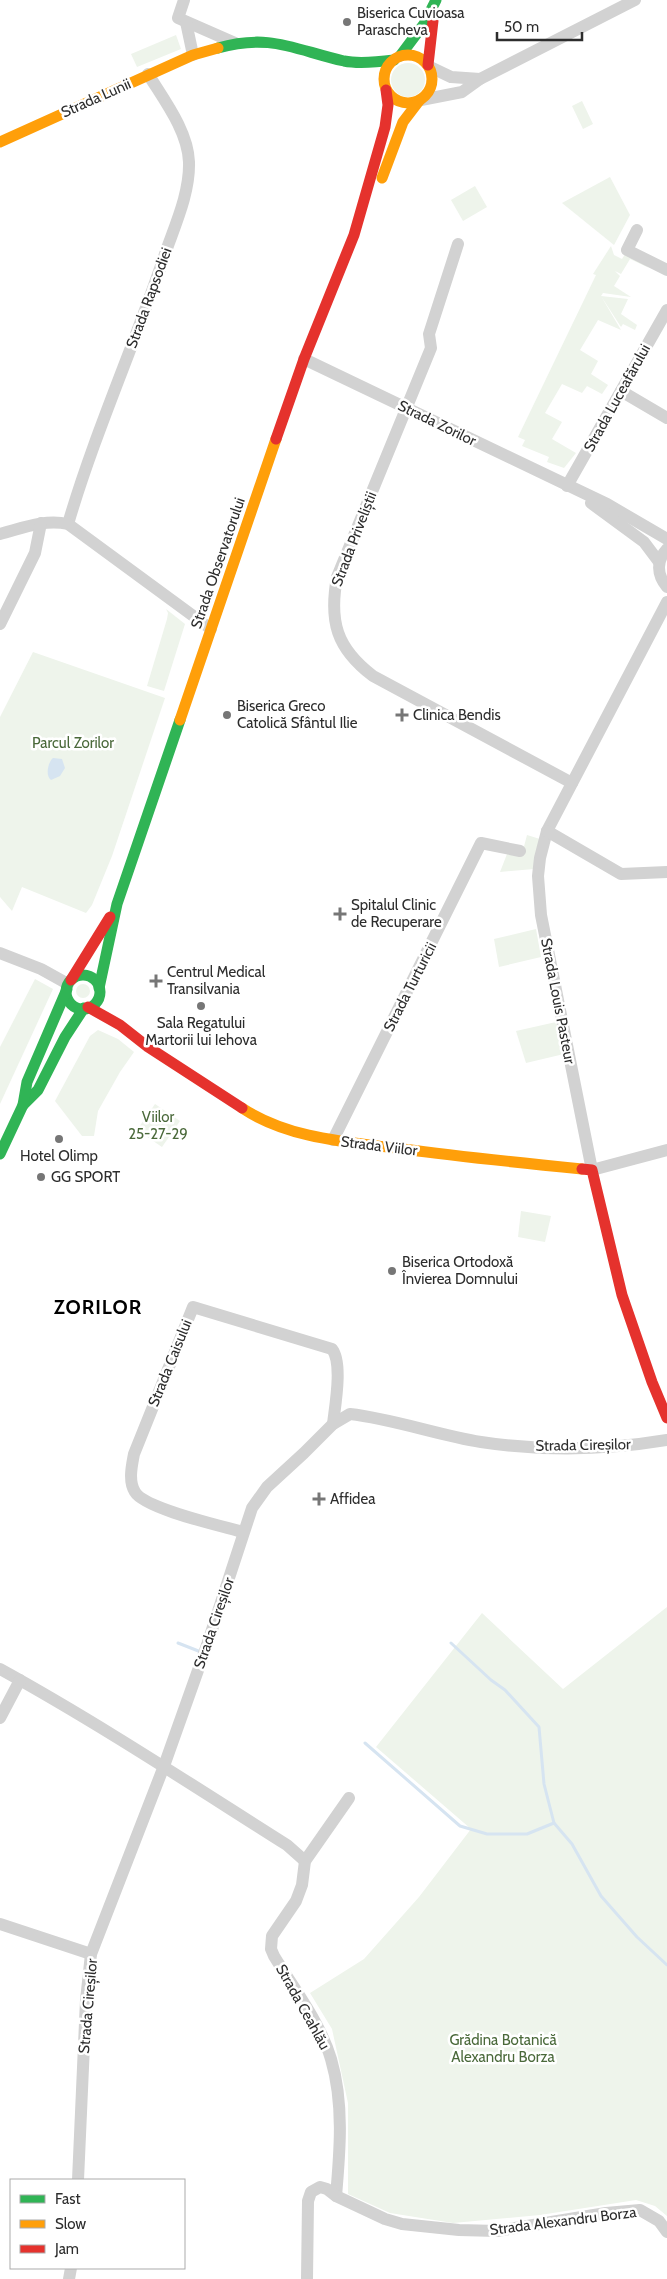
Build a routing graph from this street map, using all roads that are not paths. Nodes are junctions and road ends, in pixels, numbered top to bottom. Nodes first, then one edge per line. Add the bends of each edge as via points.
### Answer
1 (184, 0) edge
2 (436, 0) edge
3 (635, 0) edge
4 (186, 22) junction
5 (235, 43) junction
6 (192, 55) junction
7 (397, 58) junction
8 (345, 61) junction
9 (429, 66) junction
10 (148, 74) junction
11 (480, 79) junction
12 (386, 89) junction
13 (420, 100) junction
14 (0, 142) edge
15 (638, 230) dead end
16 (354, 235) junction
17 (458, 244) dead end
18 (667, 270) edge
19 (667, 310) edge
20 (304, 359) junction
21 (621, 391) junction
22 (406, 408) junction
23 (667, 418) edge
24 (569, 487) junction
25 (41, 523) junction
26 (68, 524) junction
27 (0, 534) edge
28 (667, 539) edge
29 (667, 550) edge
30 (659, 562) junction
31 (667, 587) edge
32 (667, 602) edge
33 (0, 624) edge
34 (211, 630) junction
35 (572, 783) junction
36 (547, 831) junction
37 (520, 851) dead end
38 (667, 872) edge
39 (117, 904) junction
40 (0, 953) edge
41 (69, 984) junction
42 (99, 991) junction
43 (86, 1008) junction
44 (105, 1016) junction
45 (75, 1022) junction
46 (120, 1025) junction
47 (23, 1105) junction
48 (333, 1140) junction
49 (667, 1150) edge
50 (0, 1154) edge
51 (592, 1170) junction
52 (667, 1418) edge
53 (333, 1424) junction
54 (667, 1440) edge
55 (243, 1532) junction
56 (0, 1668) edge
57 (20, 1680) junction
58 (0, 1718) edge
59 (164, 1766) junction
60 (348, 1798) dead end
61 (305, 1861) junction
62 (0, 1924) edge
63 (91, 1954) junction
64 (78, 2179) edge
65 (336, 2196) junction
66 (667, 2232) edge
67 (307, 2279) edge

1 - 4 street via 178,18
2 - 7 main road via 424,24
2 - 9 main road
3 - 11 street
4 - 5 street
4 - 6 street
5 - 6 main road, Strada Lunii
5 - 8 main road, Strada Lunii via 290,44
6 - 10 main road, Strada Lunii
7 - 8 main road, Strada Lunii via 377,62
7 - 9 main road via 418,57
7 - 12 main road via 389,64 384,76
8 - 12 main road, Strada Lunii
9 - 11 street via 451,77
9 - 13 main road via 432,83
10 - 14 main road, Strada Lunii
10 - 26 street, Strada Rapsodiei via 180,128 189,163 186,192
11 - 13 street via 462,92
12 - 13 main road via 393,98 402,102
12 - 16 main road, Strada Observatorului via 385,127
13 - 16 main road, Strada Observatorului via 403,122 365,217
15 - 18 street via 627,250
16 - 20 main road, Strada Observatorului
17 - 22 street, Strada Priveliștii via 429,334 431,348
19 - 21 street, Strada Luceafărului
20 - 22 street, Strada Zorilor
20 - 34 main road, Strada Observatorului
21 - 23 street
21 - 24 street, Strada Luceafărului
22 - 24 street, Strada Zorilor
22 - 35 street, Strada Priveliștii via 337,576 334,594 337,633 355,662 373,676
24 - 28 street, Strada Zorilor
24 - 30 street, Strada Zorilor via 644,542
25 - 26 street
25 - 27 street
25 - 33 street via 35,553
26 - 34 street
29 - 30 street
30 - 31 street, Strada Zorilor via 660,575
32 - 35 street, Strada Louis Pasteur
34 - 39 main road, Strada Observatorului
35 - 36 street, Strada Louis Pasteur
36 - 38 street via 621,874
36 - 51 street, Strada Louis Pasteur via 539,867 540,908
37 - 48 street, Strada Turturicii via 481,842
39 - 41 main road, Strada Observatorului
39 - 42 main road, Strada Observatorului
40 - 41 street
41 - 42 main road via 80,975 90,976 98,984
41 - 43 main road via 66,994 71,1003
41 - 47 main road, Strada Observatorului via 26,1082
42 - 43 main road via 97,1001
42 - 46 main road, Strada Viilor via 103,1005
43 - 44 main road, Strada Viilor
43 - 45 main road, Strada Observatorului
44 - 45 main road
44 - 46 main road, Strada Viilor
45 - 47 main road, Strada Observatorului via 38,1090
46 - 48 main road, Strada Viilor via 254,1116 278,1127
47 - 50 main road, Strada Observatorului
48 - 51 main road, Strada Viilor
49 - 51 street, Strada Viilor
51 - 52 main road, Strada Louis Pasteur via 622,1295
53 - 54 street, Strada Cireșilor via 350,1414 360,1415 480,1442 540,1447 617,1446
53 - 55 street, Strada Cireșilor via 267,1486 252,1508
53 - 55 street, Strada Caisului via 338,1369 332,1349 193,1307 134,1454 132,1484 135,1492 149,1504
55 - 59 street, Strada Cireșilor
56 - 57 street
57 - 58 street
57 - 59 street
59 - 61 street via 287,1845
59 - 63 street, Strada Cireșilor
60 - 61 street, Strada Ceahlău
61 - 65 street, Strada Ceahlău via 296,1901 270,1942 274,1956 322,2035 331,2059 339,2107
62 - 63 street
63 - 64 street, Strada Cireșilor
65 - 66 street, Strada Alexandru Borza via 402,2224 497,2231 640,2210 659,2221
65 - 67 street via 320,2187 311,2192 308,2200

